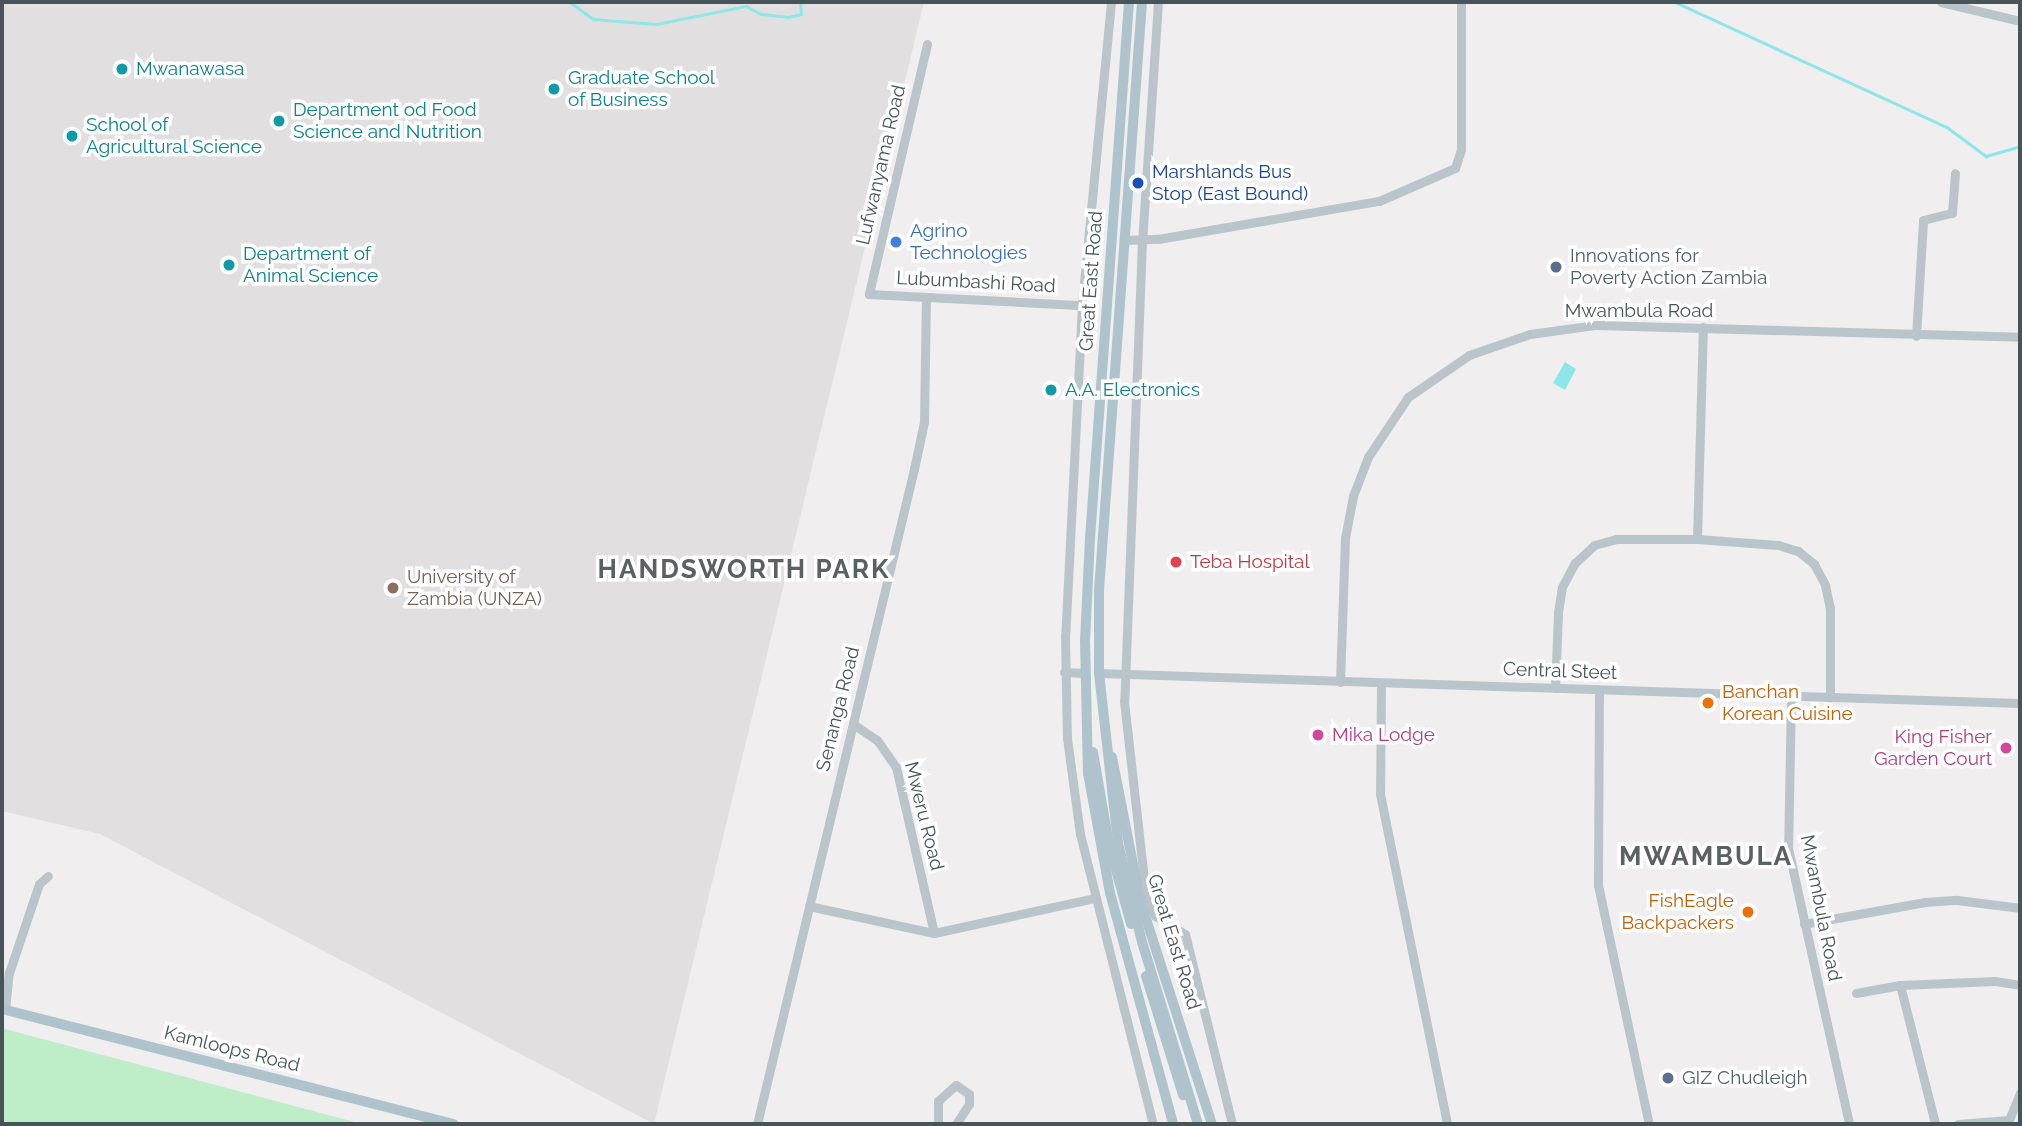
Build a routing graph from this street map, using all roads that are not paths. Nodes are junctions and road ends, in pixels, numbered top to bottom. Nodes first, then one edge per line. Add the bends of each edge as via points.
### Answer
1 (1111, 2) edge
2 (1129, 2) edge
3 (1142, 2) edge
4 (1158, 2) edge
5 (1461, 2) edge
6 (1941, 2) edge
7 (2020, 21) edge
8 (927, 44) dead end
9 (1955, 173) dead end
10 (1124, 240) junction
11 (1142, 241) junction
12 (869, 294) joint
13 (926, 298) junction
14 (1082, 305) junction
15 (1703, 327) junction
16 (1916, 336) junction
17 (2020, 337) edge
18 (1697, 539) junction
19 (1065, 672) junction
20 (1124, 672) junction
21 (1085, 673) junction
22 (1098, 673) junction
23 (1340, 682) junction
24 (1381, 684) junction
25 (1555, 688) junction
26 (1599, 690) junction
27 (1791, 696) junction
28 (1830, 698) junction
29 (2020, 703) edge
30 (853, 724) junction
31 (1103, 727) junction
32 (1090, 730) junction
33 (48, 876) dead end
34 (1094, 898) junction
35 (809, 906) junction
36 (2020, 908) edge
37 (1804, 924) junction
38 (934, 933) junction
39 (1900, 985) junction
40 (2020, 985) edge
41 (1856, 993) dead end
42 (3, 1009) edge
43 (2020, 1093) edge
44 (2009, 1122) edge
45 (454, 1124) edge
46 (757, 1124) edge
47 (938, 1124) edge
48 (956, 1124) edge
49 (1153, 1124) edge
50 (1173, 1124) edge
51 (1191, 1124) edge
52 (1198, 1124) edge
53 (1212, 1124) edge
54 (1232, 1124) edge
55 (1447, 1124) edge
56 (1648, 1124) edge
57 (1849, 1124) edge
58 (1936, 1124) edge
59 (1958, 1124) edge

1 - 14 street
2 - 21 main road, Great East Road via 1090,538
3 - 10 main road, Great East Road
4 - 11 street
5 - 11 street via 1461,150 1455,168 1379,201
6 - 7 street
8 - 12 street, Lufwanyama Road
9 - 16 street via 1952,213 1923,220
10 - 11 street
10 - 22 main road, Great East Road via 1099,591
11 - 20 street
12 - 13 street, Lubumbashi Road
13 - 14 street, Lubumbashi Road
13 - 30 street, Senanga Road via 923,422
14 - 19 street
15 - 16 street, Mwambula Road
15 - 18 street
15 - 23 street, Mwambula Road via 1596,325 1531,334 1469,355 1408,397 1368,457 1353,496 1345,538
16 - 17 street, Mwambula Road
18 - 25 street via 1616,539 1594,545 1575,563 1562,587 1558,612
18 - 28 street via 1778,545 1798,551 1814,564 1830,608
19 - 21 street
19 - 34 street via 1072,791
20 - 22 street, Central Steet
20 - 23 street, Central Steet
20 - 54 street via 1146,898 1155,916 1185,933
21 - 32 main road, Great East Road
22 - 31 main road, Great East Road
23 - 24 street, Central Steet
24 - 25 street, Central Steet
24 - 55 street via 1380,794
25 - 26 street, Central Steet
26 - 27 street, Central Steet
26 - 56 street via 1598,885
27 - 28 street, Central Steet
27 - 37 street, Mwambula Road via 1788,848
28 - 29 street, Central Steet
30 - 35 street, Senanga Road
30 - 38 street, Mweru Road via 877,740 895,767
31 - 52 main road, Great East Road via 1118,843 1142,942
31 - 53 main road, Great East Road via 1140,900
32 - 50 main road, Great East Road via 1088,773 1101,855
32 - 51 main road, Great East Road via 1109,845
33 - 42 street via 40,884 9,973
34 - 38 street
34 - 49 street
35 - 38 street
35 - 46 street, Senanga Road
36 - 37 street via 1925,901
37 - 57 street, Mwambula Road
39 - 40 street
39 - 41 street
39 - 58 street
42 - 45 main road, Kamloops Road
43 - 44 street
44 - 59 street
47 - 48 street via 938,1101 956,1085 969,1094 969,1104

